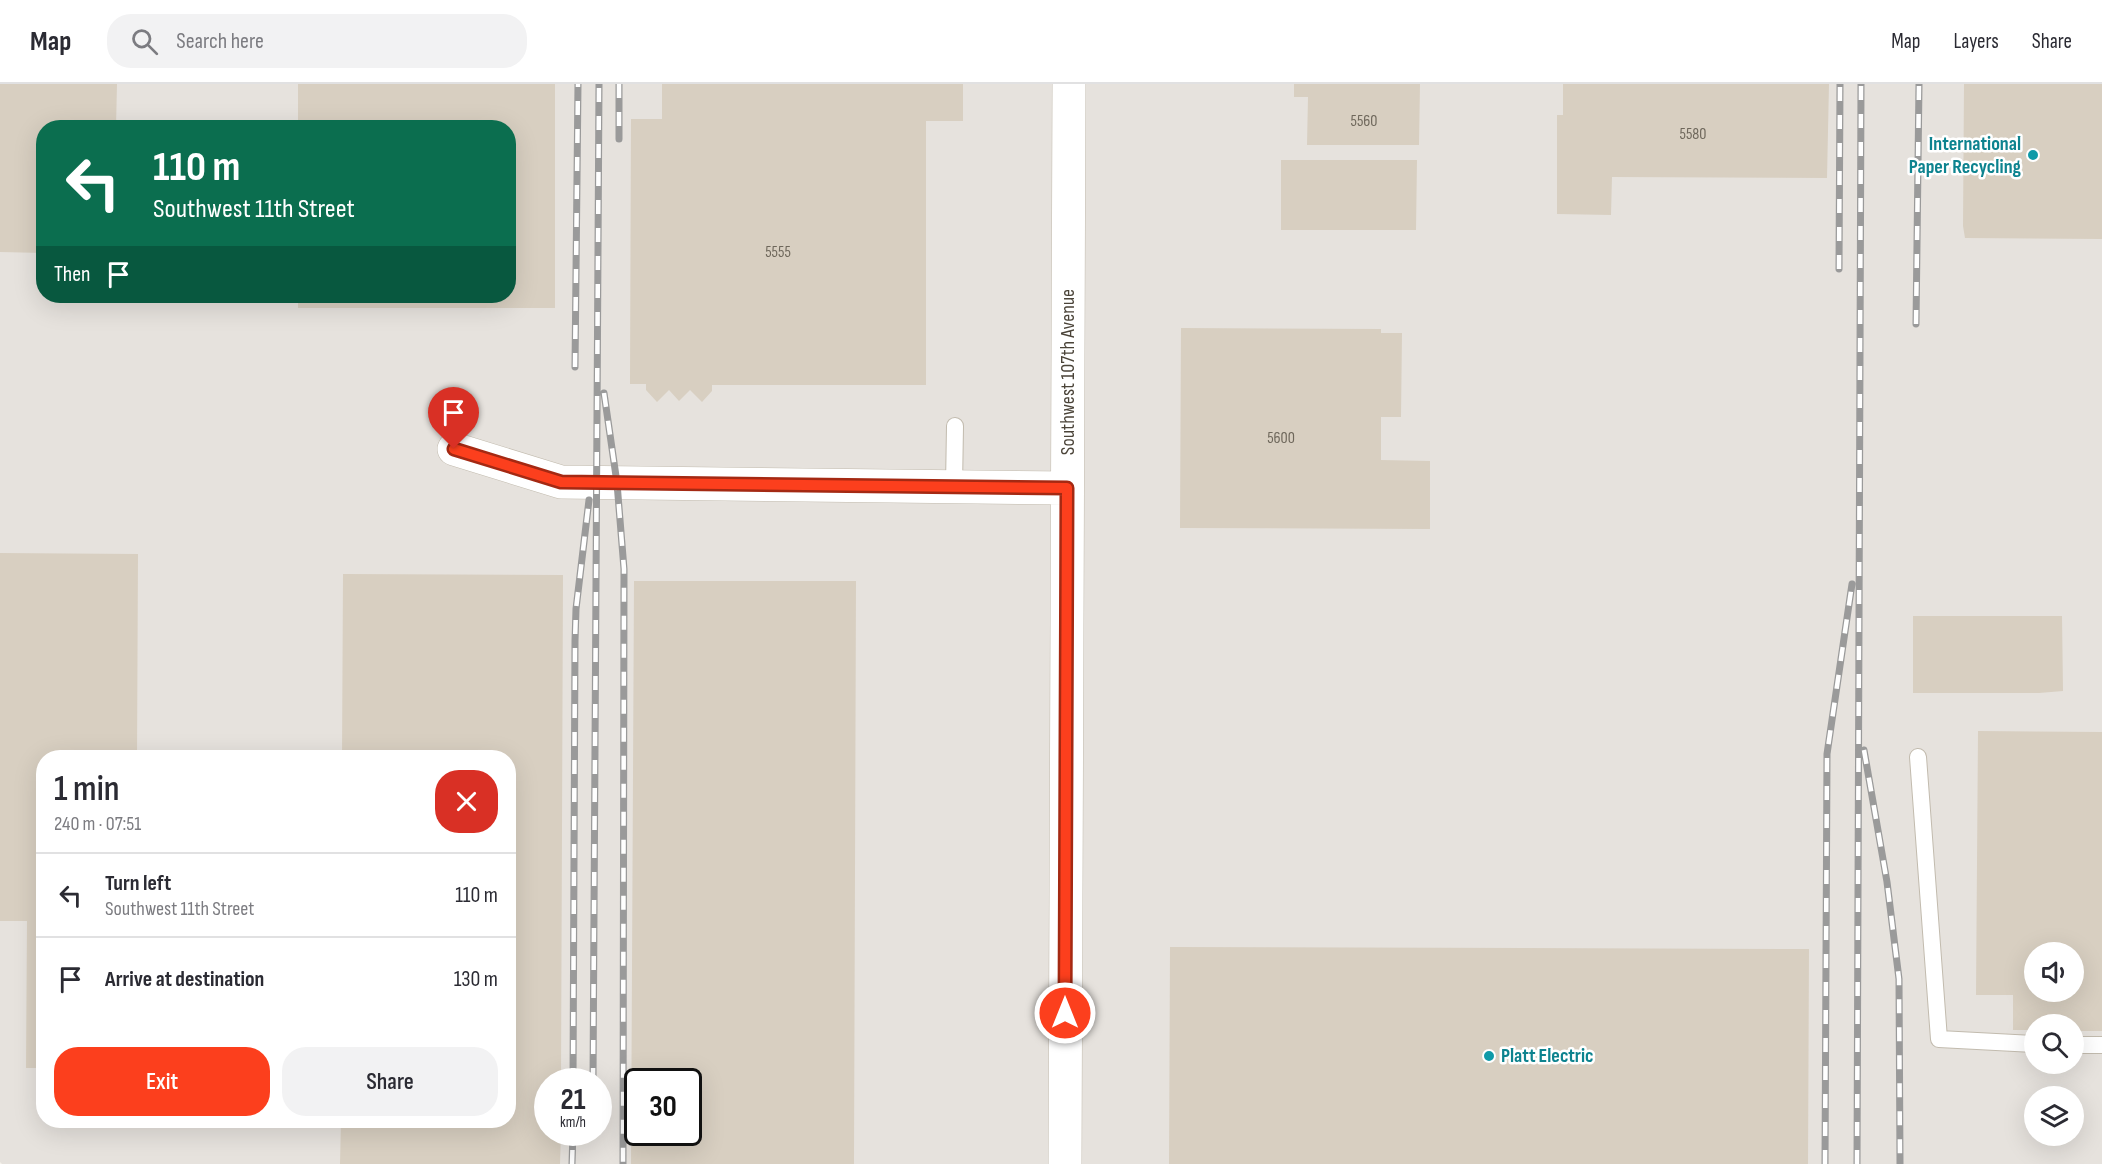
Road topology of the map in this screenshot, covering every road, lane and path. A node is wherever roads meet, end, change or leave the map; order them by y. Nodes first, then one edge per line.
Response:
1 (1069, 84) edge
2 (955, 426) dead end
3 (454, 449) dead end
4 (954, 486) junction
5 (1067, 488) junction
6 (1918, 758) dead end
7 (2024, 1043) edge
8 (2084, 1045) edge
9 (2102, 1046) edge
10 (1065, 1164) edge

1 - 5 street, Southwest 107th Avenue
2 - 4 lane
3 - 4 street
4 - 5 street
5 - 10 street, Southwest 107th Avenue
6 - 7 lane
8 - 9 lane

